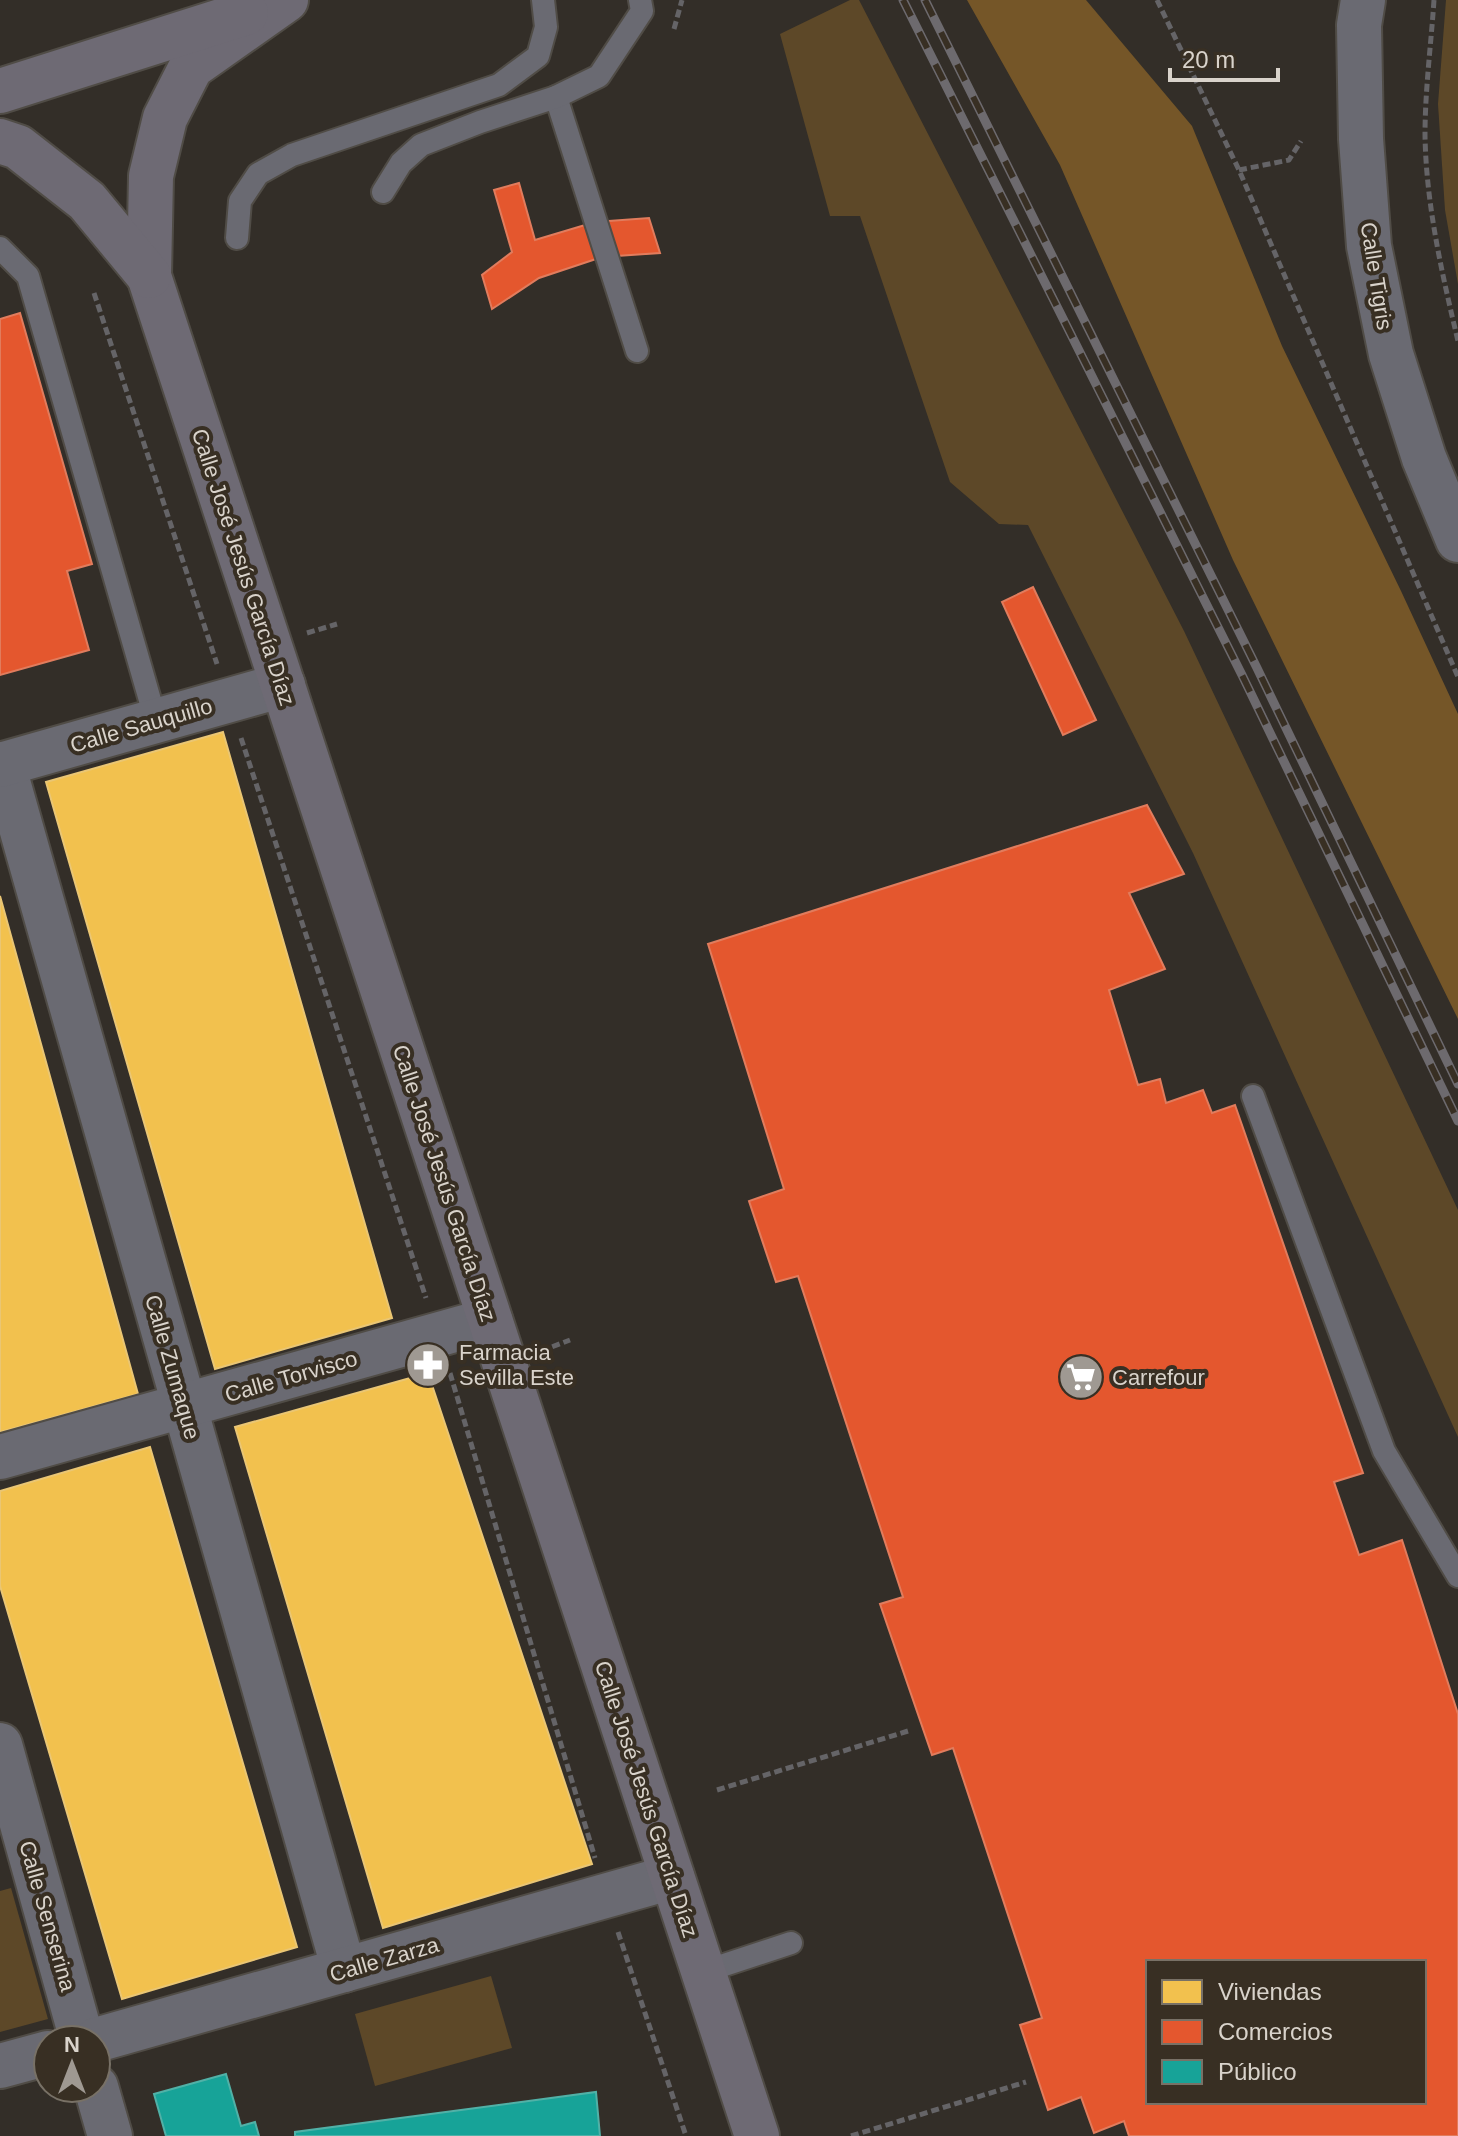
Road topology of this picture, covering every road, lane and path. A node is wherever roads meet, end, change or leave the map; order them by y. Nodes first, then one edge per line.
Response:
1 (286, 0) edge
2 (543, 0) edge
3 (640, 0) edge
4 (682, 0) edge
5 (1157, 0) edge
6 (1363, 0) edge
7 (1434, 0) edge
8 (674, 29) dead end
9 (0, 91) edge
10 (556, 97) junction
11 (0, 141) edge
12 (1301, 141) dead end
13 (1239, 170) junction
14 (383, 192) dead end
15 (237, 238) dead end
16 (0, 248) edge
17 (149, 276) junction
18 (94, 293) dead end
19 (1458, 341) edge
20 (637, 351) dead end
21 (1458, 540) edge
22 (1458, 677) edge
23 (283, 685) junction
24 (229, 700) junction
25 (156, 721) junction
26 (1, 764) edge
27 (1253, 1096) dead end
28 (490, 1320) junction
29 (437, 1335) junction
30 (184, 1406) junction
31 (0, 1457) edge
32 (1458, 1576) edge
33 (908, 1731) dead end
34 (0, 1745) edge
35 (717, 1790) dead end
36 (16, 1866) edge
37 (672, 1877) junction
38 (606, 1896) junction
39 (791, 1943) dead end
40 (344, 1970) junction
41 (703, 1972) junction
42 (76, 2024) edge
43 (112, 2035) edge
44 (32, 2057) edge
45 (0, 2066) edge
46 (1026, 2082) dead end
47 (101, 2104) edge
48 (110, 2136) edge
49 (686, 2136) edge
50 (757, 2136) edge
51 (851, 2136) edge

1 - 9 street
1 - 17 street
2 - 15 lane
3 - 10 lane
4 - 8 path
5 - 13 path
6 - 21 street, Calle Tigris
7 - 19 path
10 - 14 lane
10 - 20 lane
11 - 17 street
12 - 13 path
13 - 22 path
16 - 25 lane
17 - 23 street, Calle José Jesús García Díaz
18 - 24 path
23 - 24 street, Calle Sauquillo
23 - 28 street, Calle José Jesús García Díaz
24 - 25 street, Calle Sauquillo
24 - 29 path
25 - 26 street, Calle Sauquillo
26 - 30 street, Calle Zumaque
27 - 32 lane
28 - 29 street, Calle Torvisco
28 - 37 street, Calle José Jesús García Díaz
29 - 30 street, Calle Torvisco
29 - 38 path
30 - 31 street, Calle Torvisco
30 - 40 street, Calle Zumaque
33 - 35 path
34 - 36 street, Calle Senserina
36 - 42 street, Calle Senserina
37 - 38 street, Calle Zarza
37 - 41 street, Calle José Jesús García Díaz
38 - 40 street, Calle Zarza
38 - 49 path
39 - 41 lane
40 - 43 street, Calle Zarza
41 - 50 street, Calle José Jesús García Díaz
44 - 45 street
46 - 51 path
47 - 48 street

